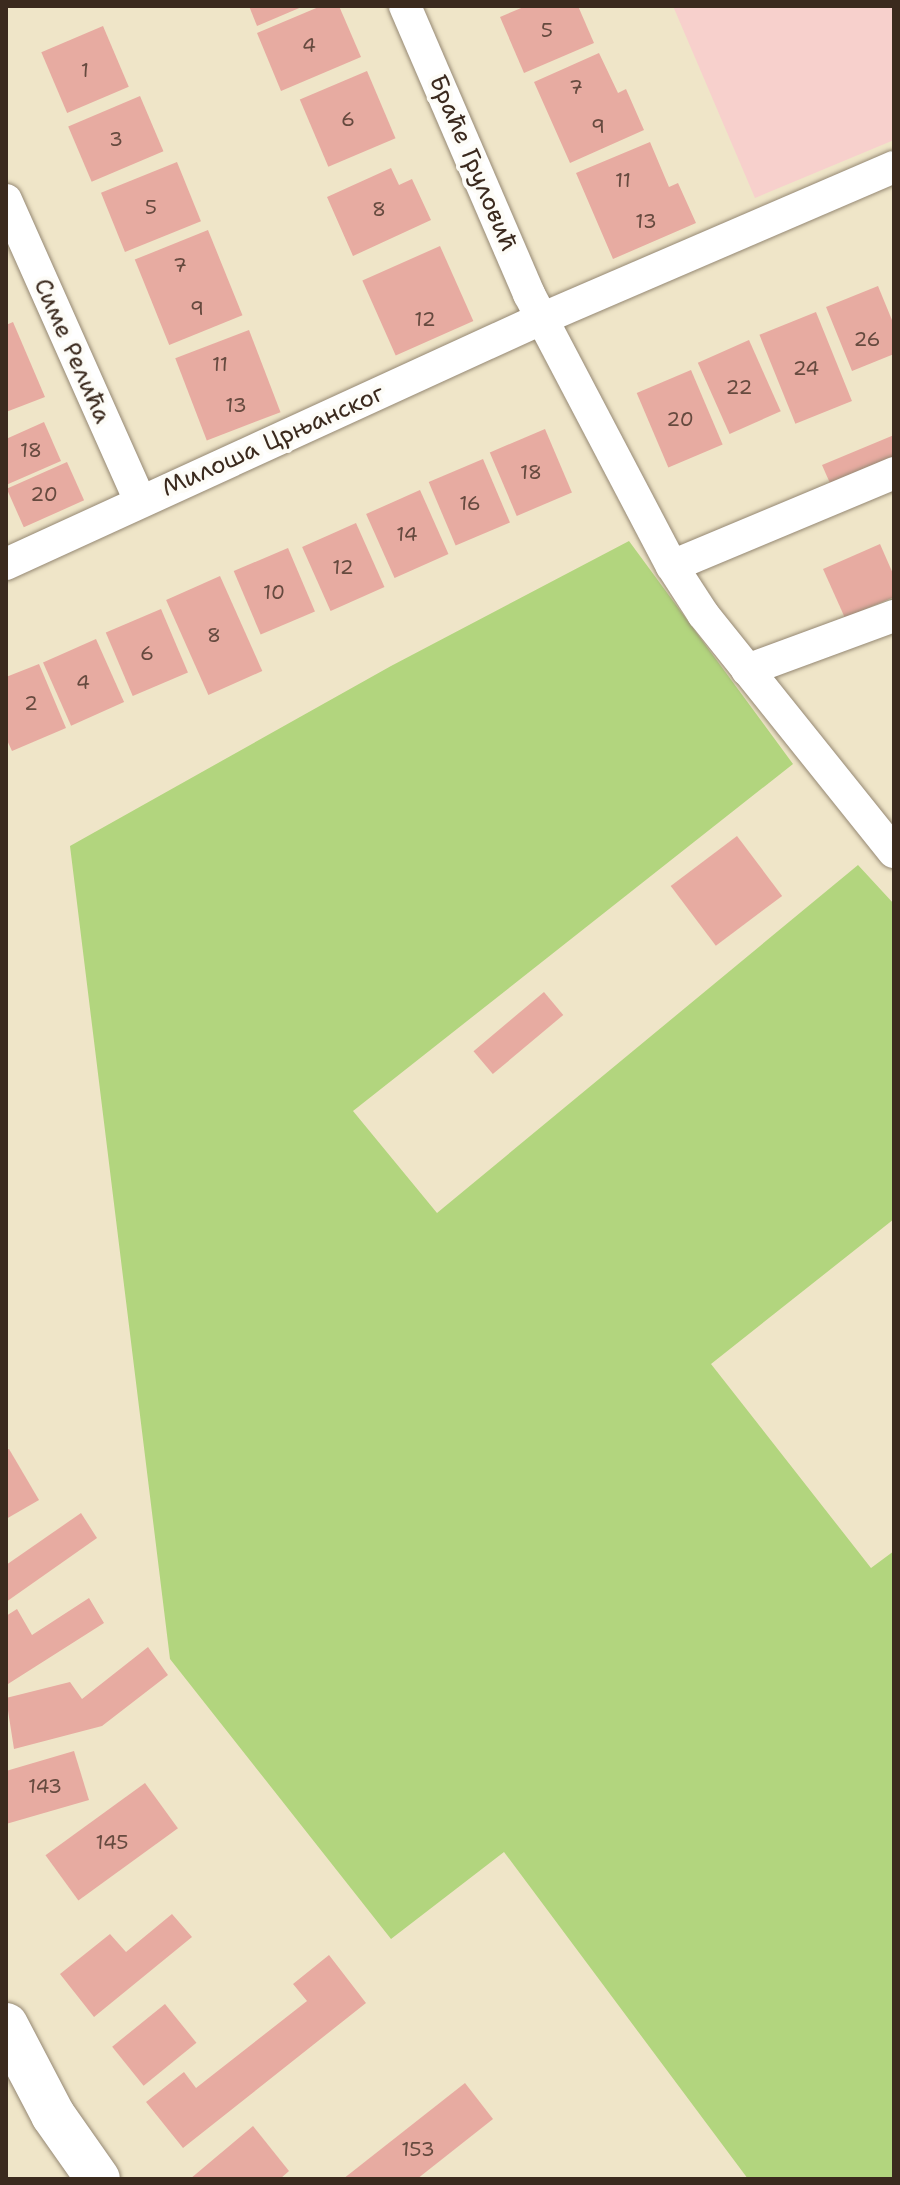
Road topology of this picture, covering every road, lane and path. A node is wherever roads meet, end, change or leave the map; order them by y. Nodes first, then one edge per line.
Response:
1 (405, 6) edge
2 (894, 167) edge
3 (6, 200) edge
4 (541, 319) junction
5 (894, 473) edge
6 (140, 501) junction
7 (6, 564) edge
8 (672, 566) junction
9 (894, 616) edge
10 (747, 670) junction
11 (894, 852) edge
12 (6, 2025) edge
13 (98, 2179) edge

1 - 4 street, Браће Груловић
2 - 4 street, Милоша Црњанског
3 - 6 street, Симе Релића
4 - 6 street, Милоша Црњанског
4 - 8 street
5 - 8 street
6 - 7 street, Милоша Црњанског
8 - 10 street
9 - 10 street
10 - 11 street
12 - 13 street

